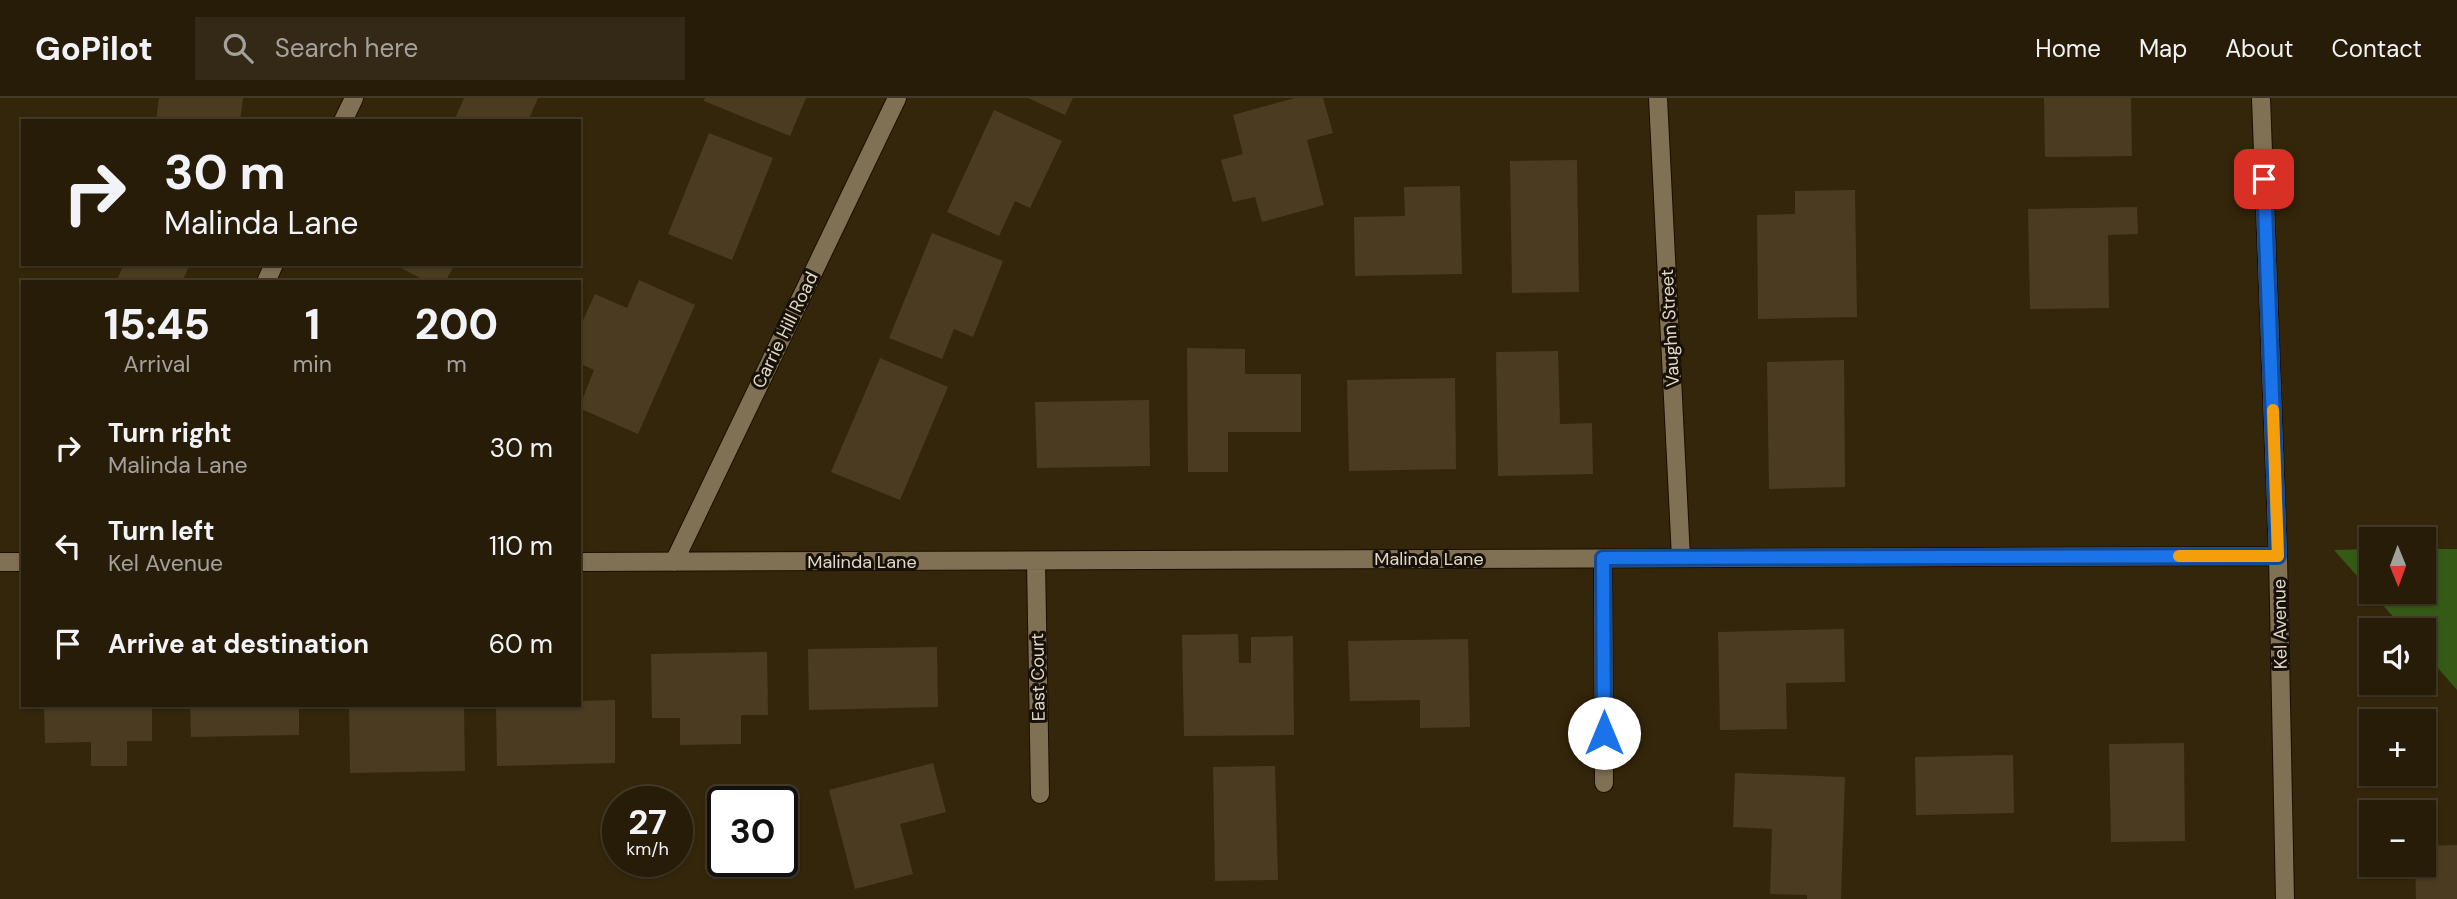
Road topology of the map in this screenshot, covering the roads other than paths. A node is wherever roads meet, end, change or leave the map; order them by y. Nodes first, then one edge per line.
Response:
1 (354, 98) edge
2 (897, 98) edge
3 (1658, 98) edge
4 (2261, 98) edge
5 (344, 119) edge
6 (2278, 556) junction
7 (1603, 558) junction
8 (1681, 558) junction
9 (1036, 561) junction
10 (0, 562) edge
11 (21, 562) edge
12 (581, 562) edge
13 (674, 562) junction
14 (1604, 783) dead end
15 (1041, 793) dead end
16 (2285, 899) edge

1 - 5 street
2 - 13 street, Carrie Hill Road
3 - 8 street, Vaughn Street
4 - 6 street, Kel Avenue
6 - 8 street, Malinda Lane
6 - 16 street, Kel Avenue
7 - 8 street, Malinda Lane
7 - 9 street, Malinda Lane
7 - 14 street
9 - 13 street, Malinda Lane
9 - 15 street, East Court
10 - 11 street
12 - 13 street, Malinda Lane

